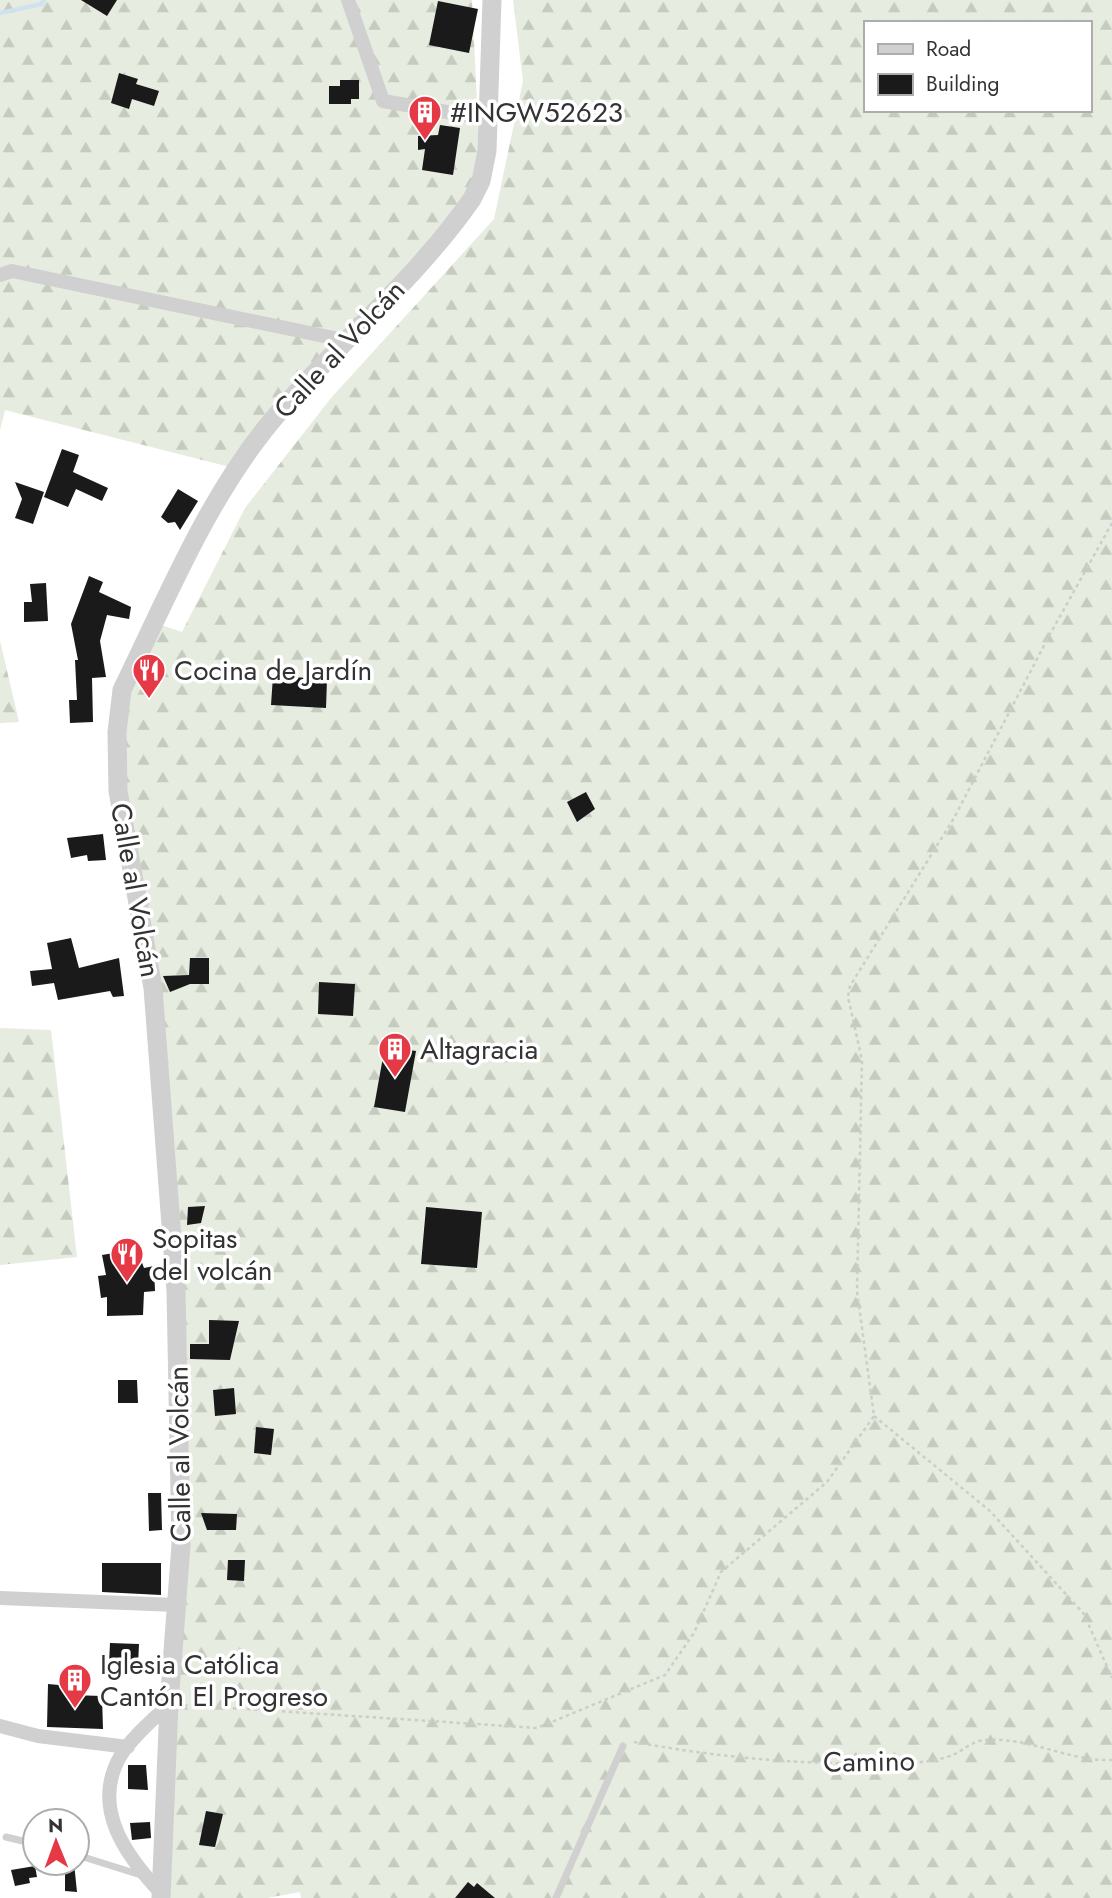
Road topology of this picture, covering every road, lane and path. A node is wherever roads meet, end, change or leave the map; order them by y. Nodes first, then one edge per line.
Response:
1 (348, 0) edge
2 (492, 0) edge
3 (487, 120) junction
4 (0, 275) edge
5 (348, 341) junction
6 (1112, 523) edge
7 (873, 1416) junction
8 (0, 1598) edge
9 (176, 1605) junction
10 (1112, 1678) edge
11 (169, 1704) junction
12 (0, 1726) edge
13 (623, 1746) joint
14 (128, 1747) junction
15 (1112, 1760) edge
16 (6, 1838) dead end
17 (21, 1841) edge
18 (91, 1859) edge
19 (145, 1876) junction
20 (161, 1895) edge
21 (556, 1898) edge

1 - 3 street
2 - 3 street, Calle al Volcán
3 - 5 street, Calle al Volcán
4 - 5 street
5 - 9 street, Calle al Volcán
6 - 7 path
7 - 10 path
7 - 11 path
8 - 9 street
9 - 11 street, Calle al Volcán
11 - 14 street
11 - 20 street, Calle al Volcán
12 - 14 street
13 - 15 path, Camino
13 - 21 lane
14 - 19 street
16 - 17 lane
18 - 19 lane
19 - 20 street

